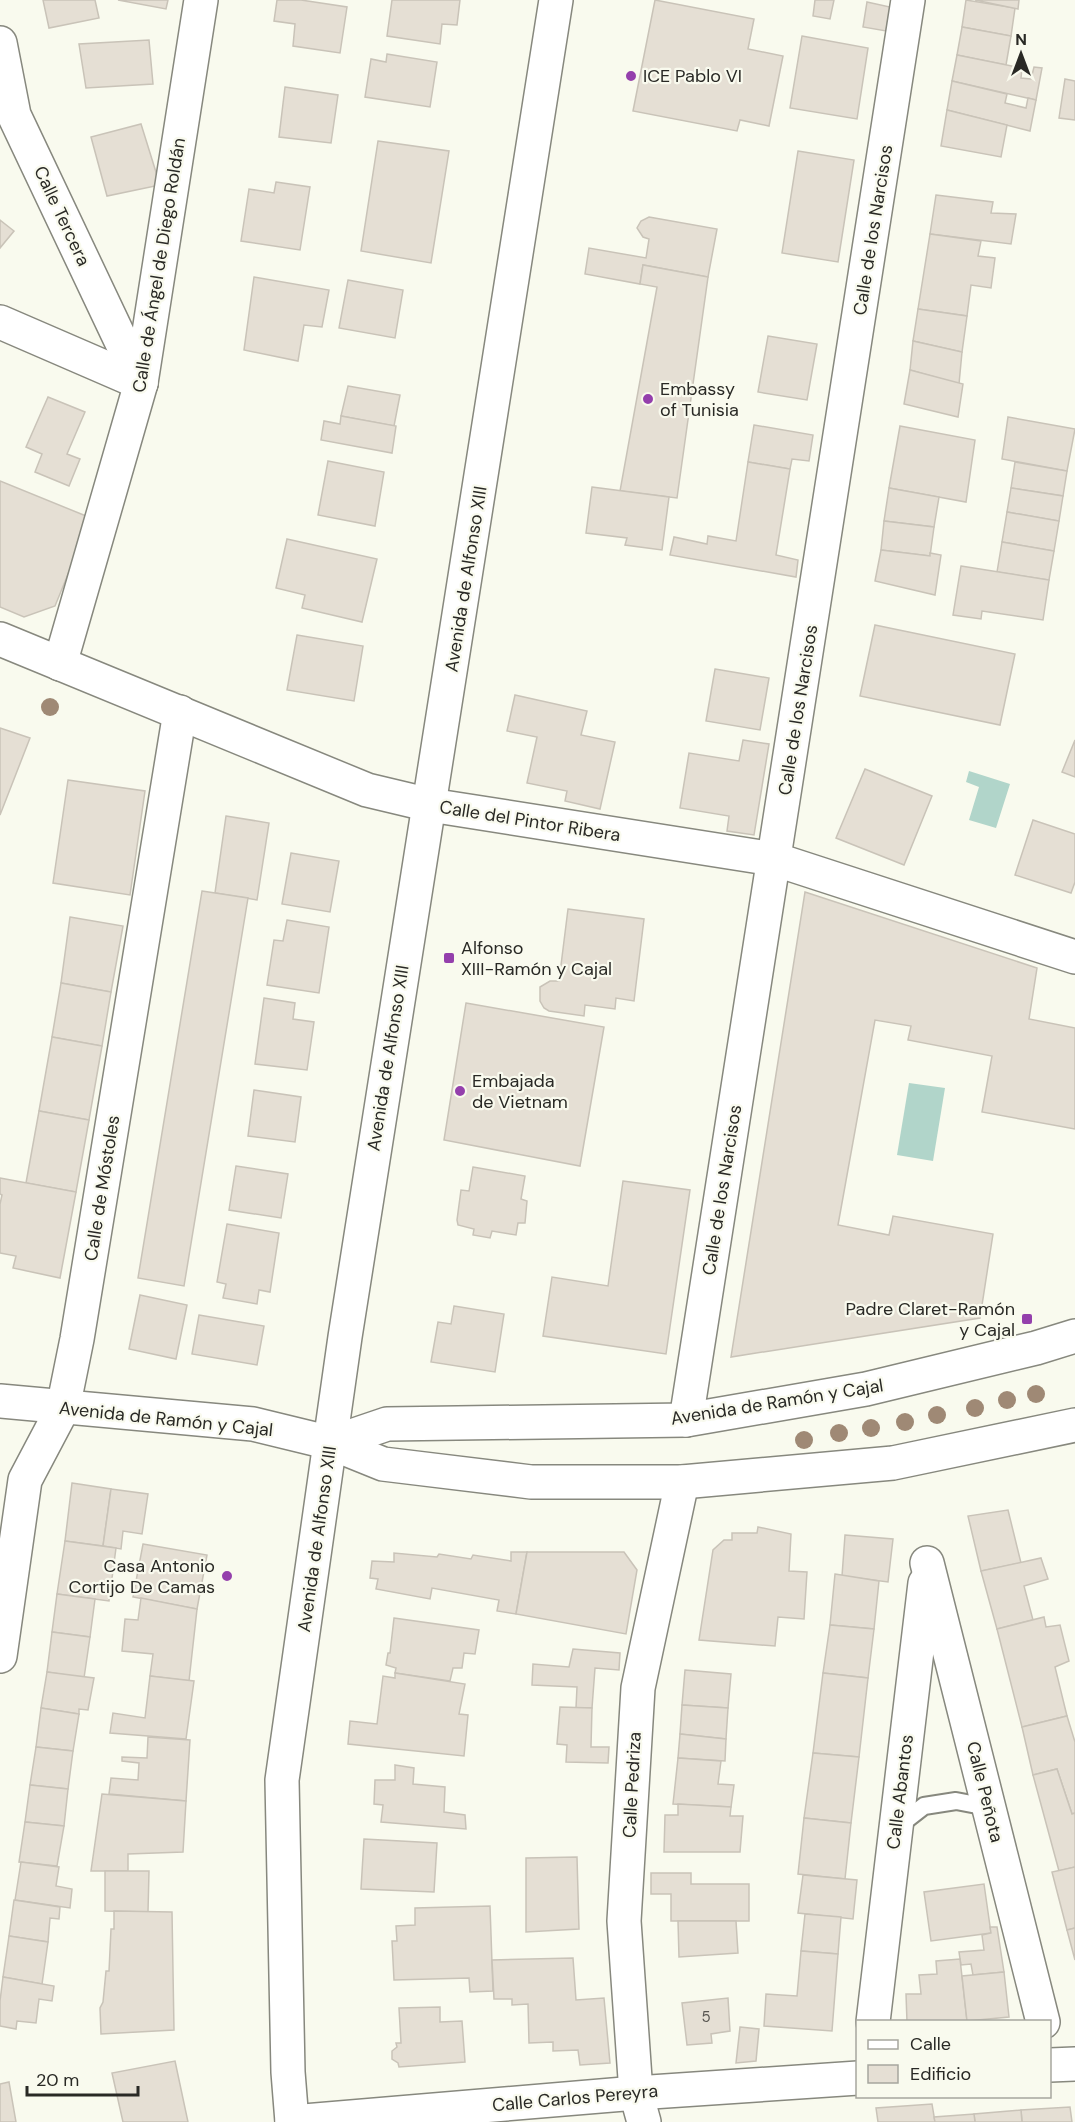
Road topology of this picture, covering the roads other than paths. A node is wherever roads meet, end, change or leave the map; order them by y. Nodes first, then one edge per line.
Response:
1 (201, 0) edge
2 (556, 0) edge
3 (908, 0) edge
4 (0, 43) edge
5 (0, 322) edge
6 (141, 382) junction
7 (0, 639) edge
8 (60, 664) junction
9 (180, 712) junction
10 (430, 806) junction
11 (774, 859) junction
12 (1075, 957) edge
13 (1075, 1336) edge
14 (0, 1401) edge
15 (63, 1408) junction
16 (686, 1420) junction
17 (1075, 1425) edge
18 (331, 1443) junction
19 (682, 1482) junction
20 (927, 1563) joint
21 (0, 1656) edge
22 (991, 1815) junction
23 (895, 1838) junction
24 (873, 2020) edge
25 (1042, 2020) edge
26 (856, 2078) edge
27 (640, 2107) edge
28 (292, 2122) edge

1 - 6 street, Calle de Ángel de Diego Roldán
2 - 10 street, Avenida de Alfonso XIII
3 - 11 street, Calle de los Narcisos
4 - 6 street, Calle Tercera
5 - 6 street
6 - 8 street, Calle de Ángel de Diego Roldán
7 - 8 street, Calle del Pintor Ribera
8 - 9 street, Calle del Pintor Ribera
9 - 10 street, Calle del Pintor Ribera
9 - 15 street, Calle de Móstoles
10 - 11 street, Calle del Pintor Ribera
10 - 18 street, Avenida de Alfonso XIII
11 - 12 street, Calle del Pintor Ribera
11 - 16 street, Calle de los Narcisos
13 - 16 street, Avenida de Ramón y Cajal
14 - 15 street, Avenida de Ramón y Cajal
15 - 18 street, Avenida de Ramón y Cajal
15 - 21 street, Calle de Móstoles
16 - 18 street, Avenida de Ramón y Cajal
17 - 19 street, Avenida de Ramón y Cajal
18 - 19 street, Avenida de Ramón y Cajal
18 - 28 street, Avenida de Alfonso XIII
19 - 27 street, Calle Pedriza
20 - 22 street, Calle Peñota
20 - 23 street, Calle Abantos
22 - 23 lane
22 - 25 street, Calle Peñota
23 - 24 street, Calle Abantos
26 - 27 street, Calle Carlos Pereyra
27 - 28 street, Calle Carlos Pereyra

